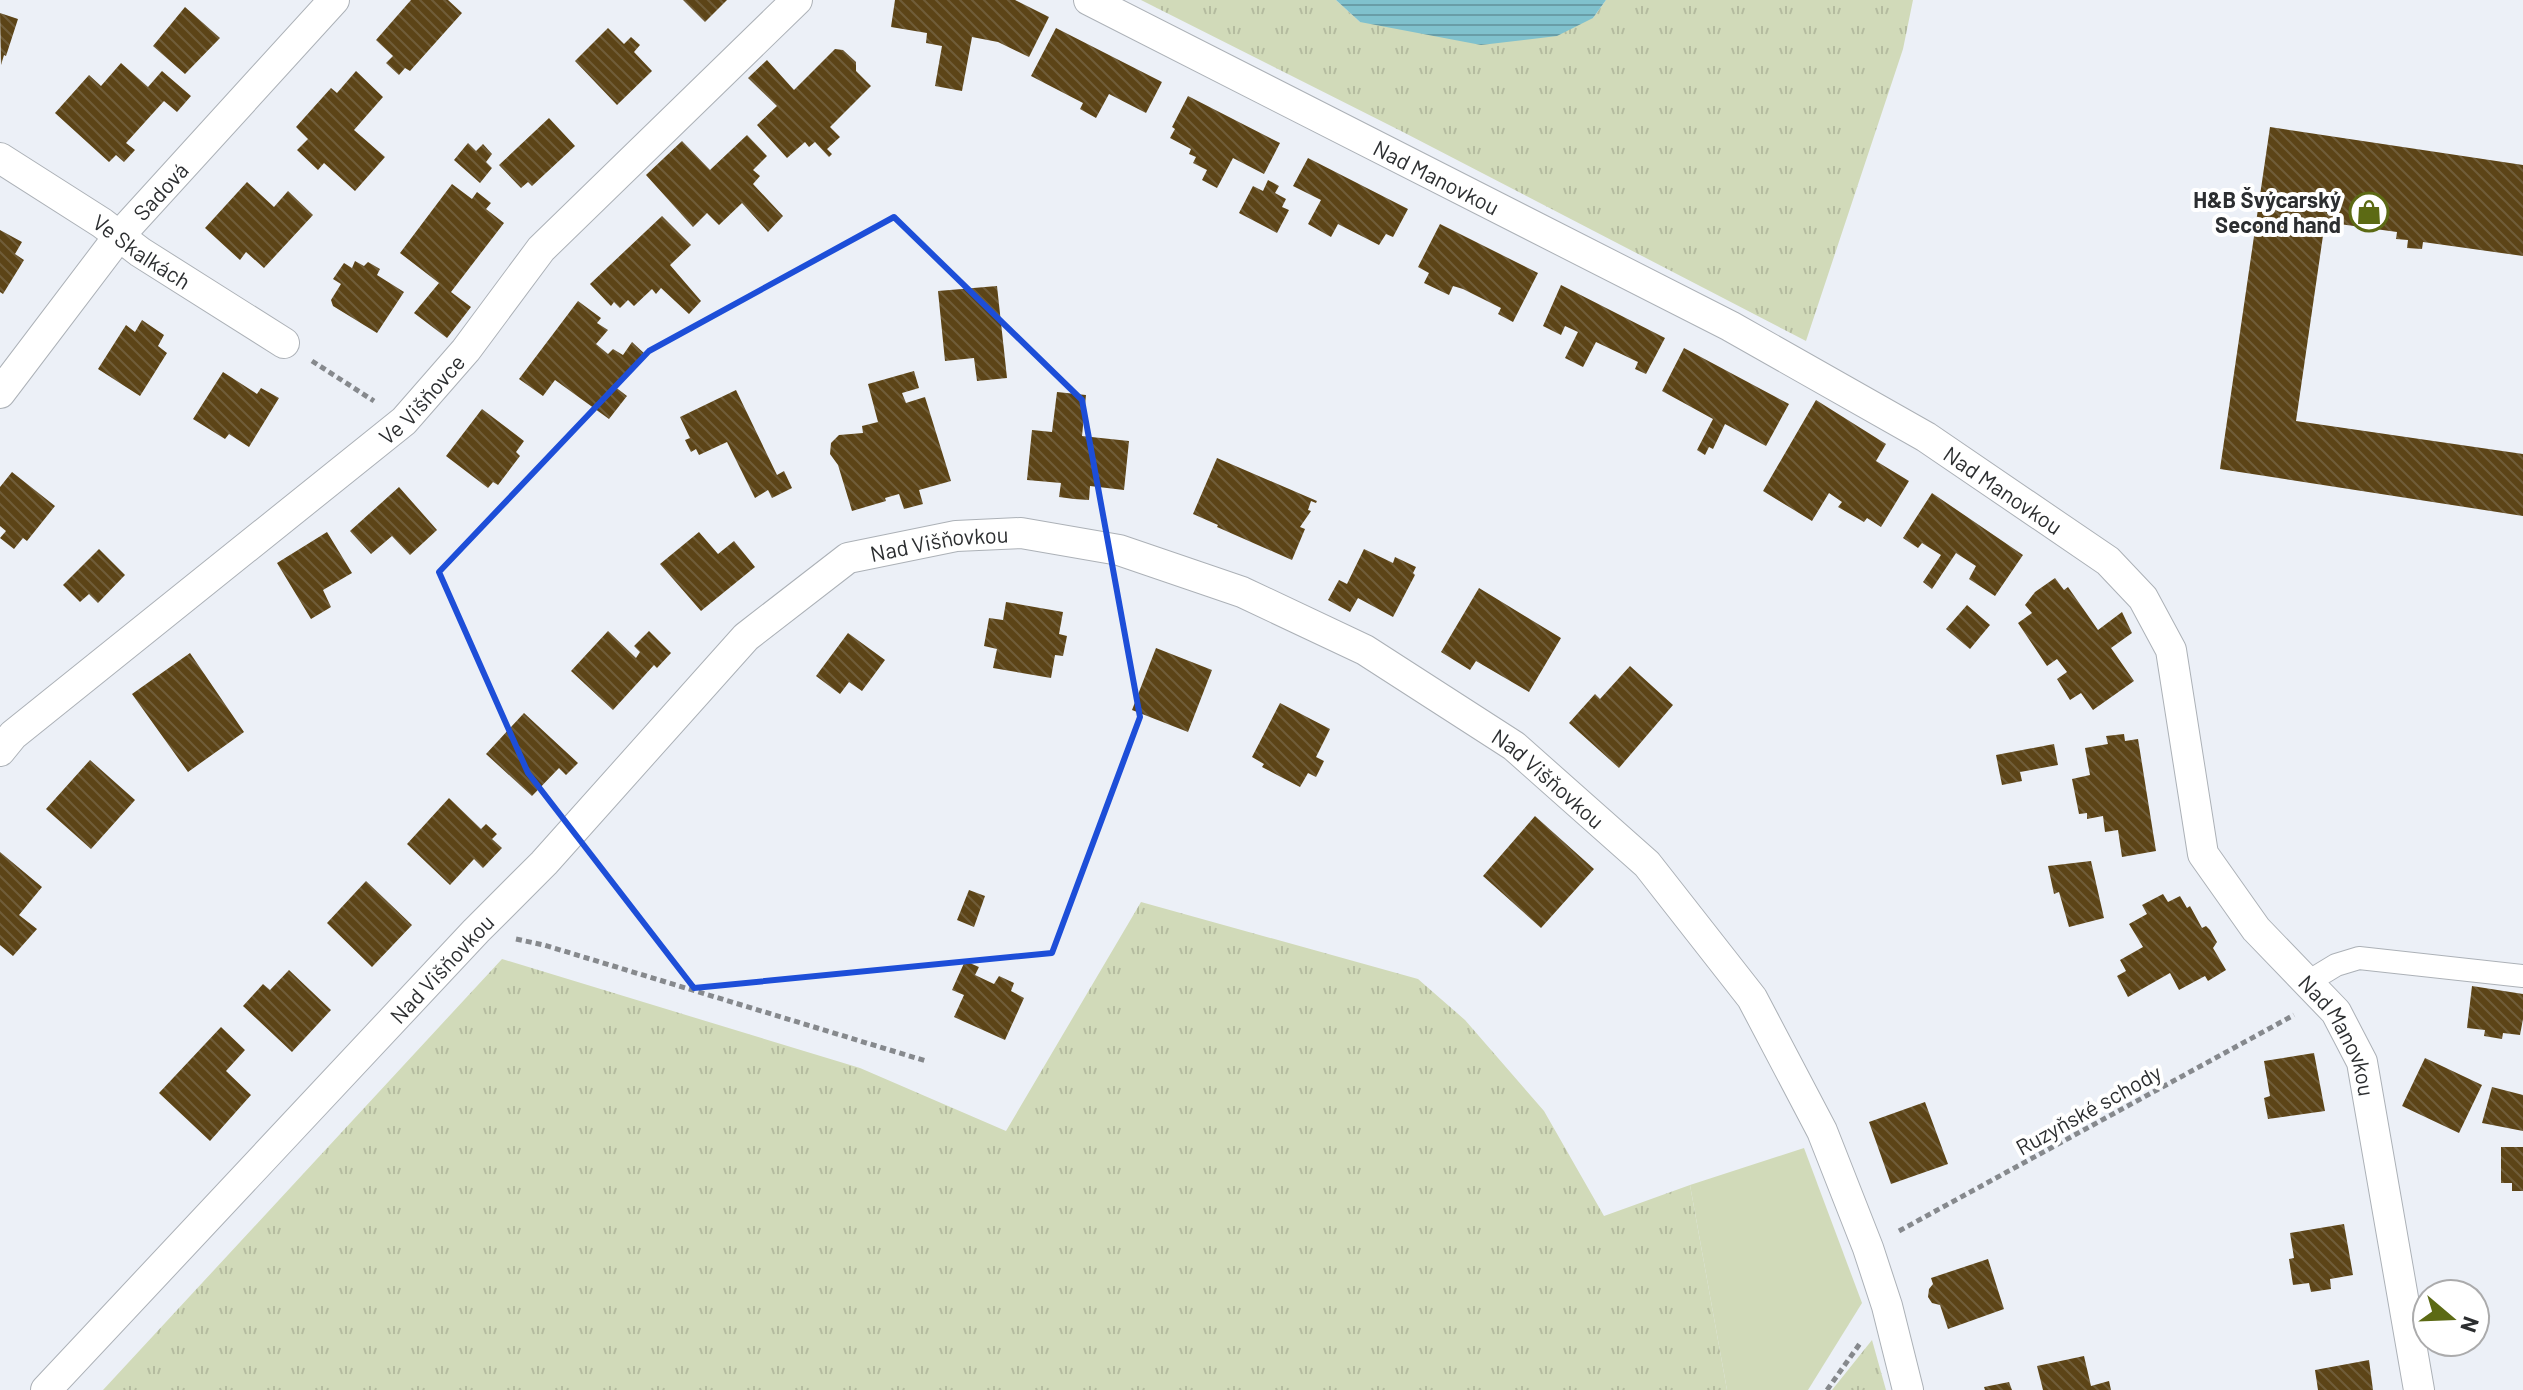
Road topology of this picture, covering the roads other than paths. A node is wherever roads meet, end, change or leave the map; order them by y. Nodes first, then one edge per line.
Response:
1 (334, 0) edge
2 (797, 0) edge
3 (1089, 0) edge
4 (0, 158) edge
5 (119, 236) junction
6 (284, 343) road end
7 (0, 393) edge
8 (0, 751) edge
9 (2523, 976) edge
10 (2316, 991) junction
11 (46, 1390) edge
12 (1908, 1390) edge
13 (2419, 1390) edge

1 - 5 street, Sadová
2 - 8 street, Ve Višňovce
3 - 10 street, Nad Manovkou
4 - 5 street, Ve Skalkách
5 - 6 street, Ve Skalkách
5 - 7 street, Sadová
9 - 10 street
10 - 13 street, Nad Manovkou
11 - 12 street, Nad Višňovkou

